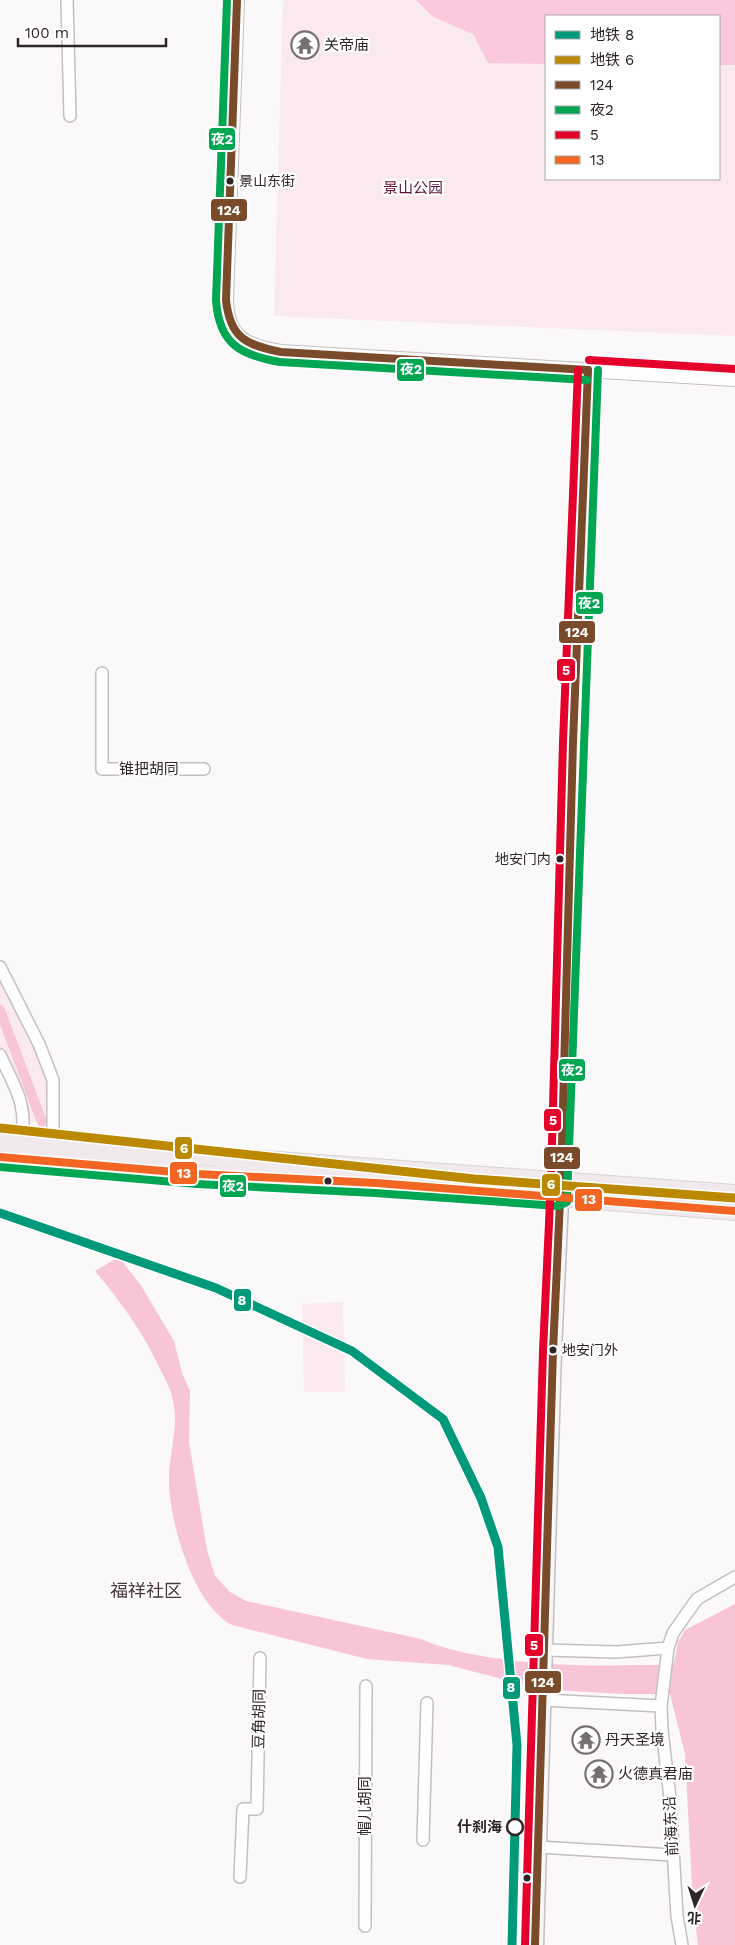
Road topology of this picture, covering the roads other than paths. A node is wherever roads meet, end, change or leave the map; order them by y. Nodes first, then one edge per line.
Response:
1 (67, 0) edge
2 (237, 0) edge
3 (70, 116) dead end
4 (588, 370) junction
5 (735, 379) edge
6 (102, 673) dead end
7 (204, 769) dead end
8 (0, 967) edge
9 (0, 1055) edge
10 (0, 1141) edge
11 (22, 1143) junction
12 (54, 1146) junction
13 (0, 1158) edge
14 (560, 1188) junction
15 (735, 1194) edge
16 (735, 1211) edge
17 (735, 1577) edge
18 (668, 1648) junction
19 (544, 1650) junction
20 (260, 1658) dead end
21 (366, 1686) dead end
22 (543, 1700) junction
23 (427, 1703) dead end
24 (661, 1706) junction
25 (423, 1840) dead end
26 (538, 1847) junction
27 (672, 1855) junction
28 (240, 1878) dead end
29 (365, 1926) dead end
30 (535, 1945) edge
31 (682, 1945) edge

1 - 3 street
2 - 4 street
4 - 5 street
4 - 14 main road
6 - 7 street, 锥把胡同
8 - 12 street
9 - 11 street
10 - 11 main road
11 - 12 main road
12 - 14 main road
13 - 14 main road
14 - 15 main road
14 - 16 main road
14 - 19 main road
17 - 18 street, 前海东沿
18 - 19 street
18 - 24 street, 前海东沿
19 - 22 main road
20 - 28 street, 豆角胡同
21 - 29 street, 帽儿胡同
22 - 24 street
22 - 26 main road
23 - 25 street
24 - 27 street, 前海东沿
26 - 27 street
26 - 30 main road
27 - 31 street, 前海东沿

